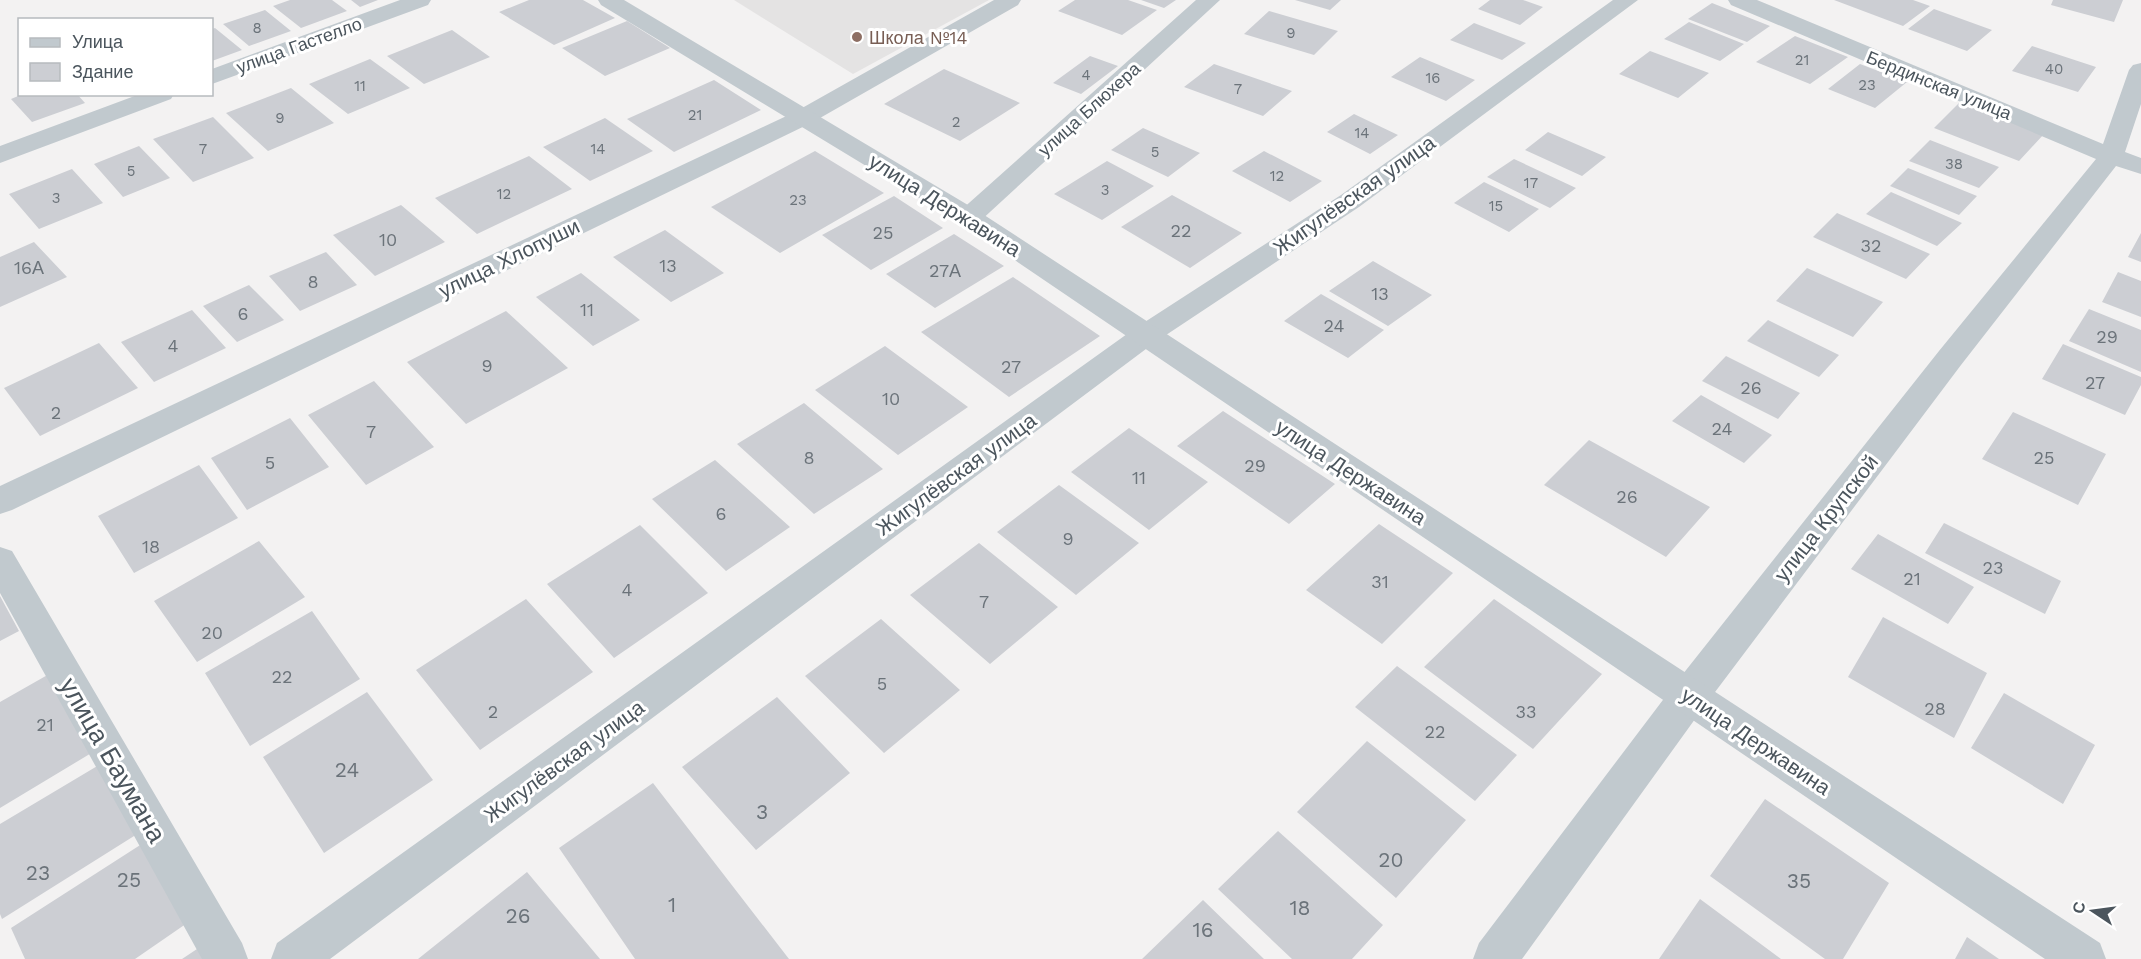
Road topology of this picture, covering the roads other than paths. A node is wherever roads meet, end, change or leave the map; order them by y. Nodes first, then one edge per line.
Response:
1 (420, 0) edge
2 (609, 0) edge
3 (1010, 0) edge
4 (1209, 0) edge
5 (1627, 0) edge
6 (1739, 0) edge
7 (2141, 70) edge
8 (213, 77) edge
9 (158, 96) edge
10 (804, 117) junction
11 (0, 154) edge
12 (2126, 161) edge
13 (969, 217) junction
14 (1144, 336) junction
15 (0, 501) edge
16 (0, 561) edge
17 (1689, 696) junction
18 (226, 959) edge
19 (293, 959) edge
20 (1495, 959) edge
21 (2084, 959) edge

1 - 8 street, улица Гастелло
2 - 10 street, улица Державина
3 - 10 street, улица Хлопуши
4 - 13 street, улица Блюхера
5 - 14 street, Жигулёвская улица
6 - 12 street, Бердинская улица
7 - 12 street, улица Крупской
9 - 11 street
10 - 13 street, улица Державина
10 - 15 street, улица Хлопуши
12 - 17 street, улица Крупской
13 - 14 street, улица Державина
14 - 17 street, улица Державина
14 - 19 street, Жигулёвская улица
16 - 18 street, улица Баумана
17 - 20 street, улица Крупской
17 - 21 street, улица Державина

